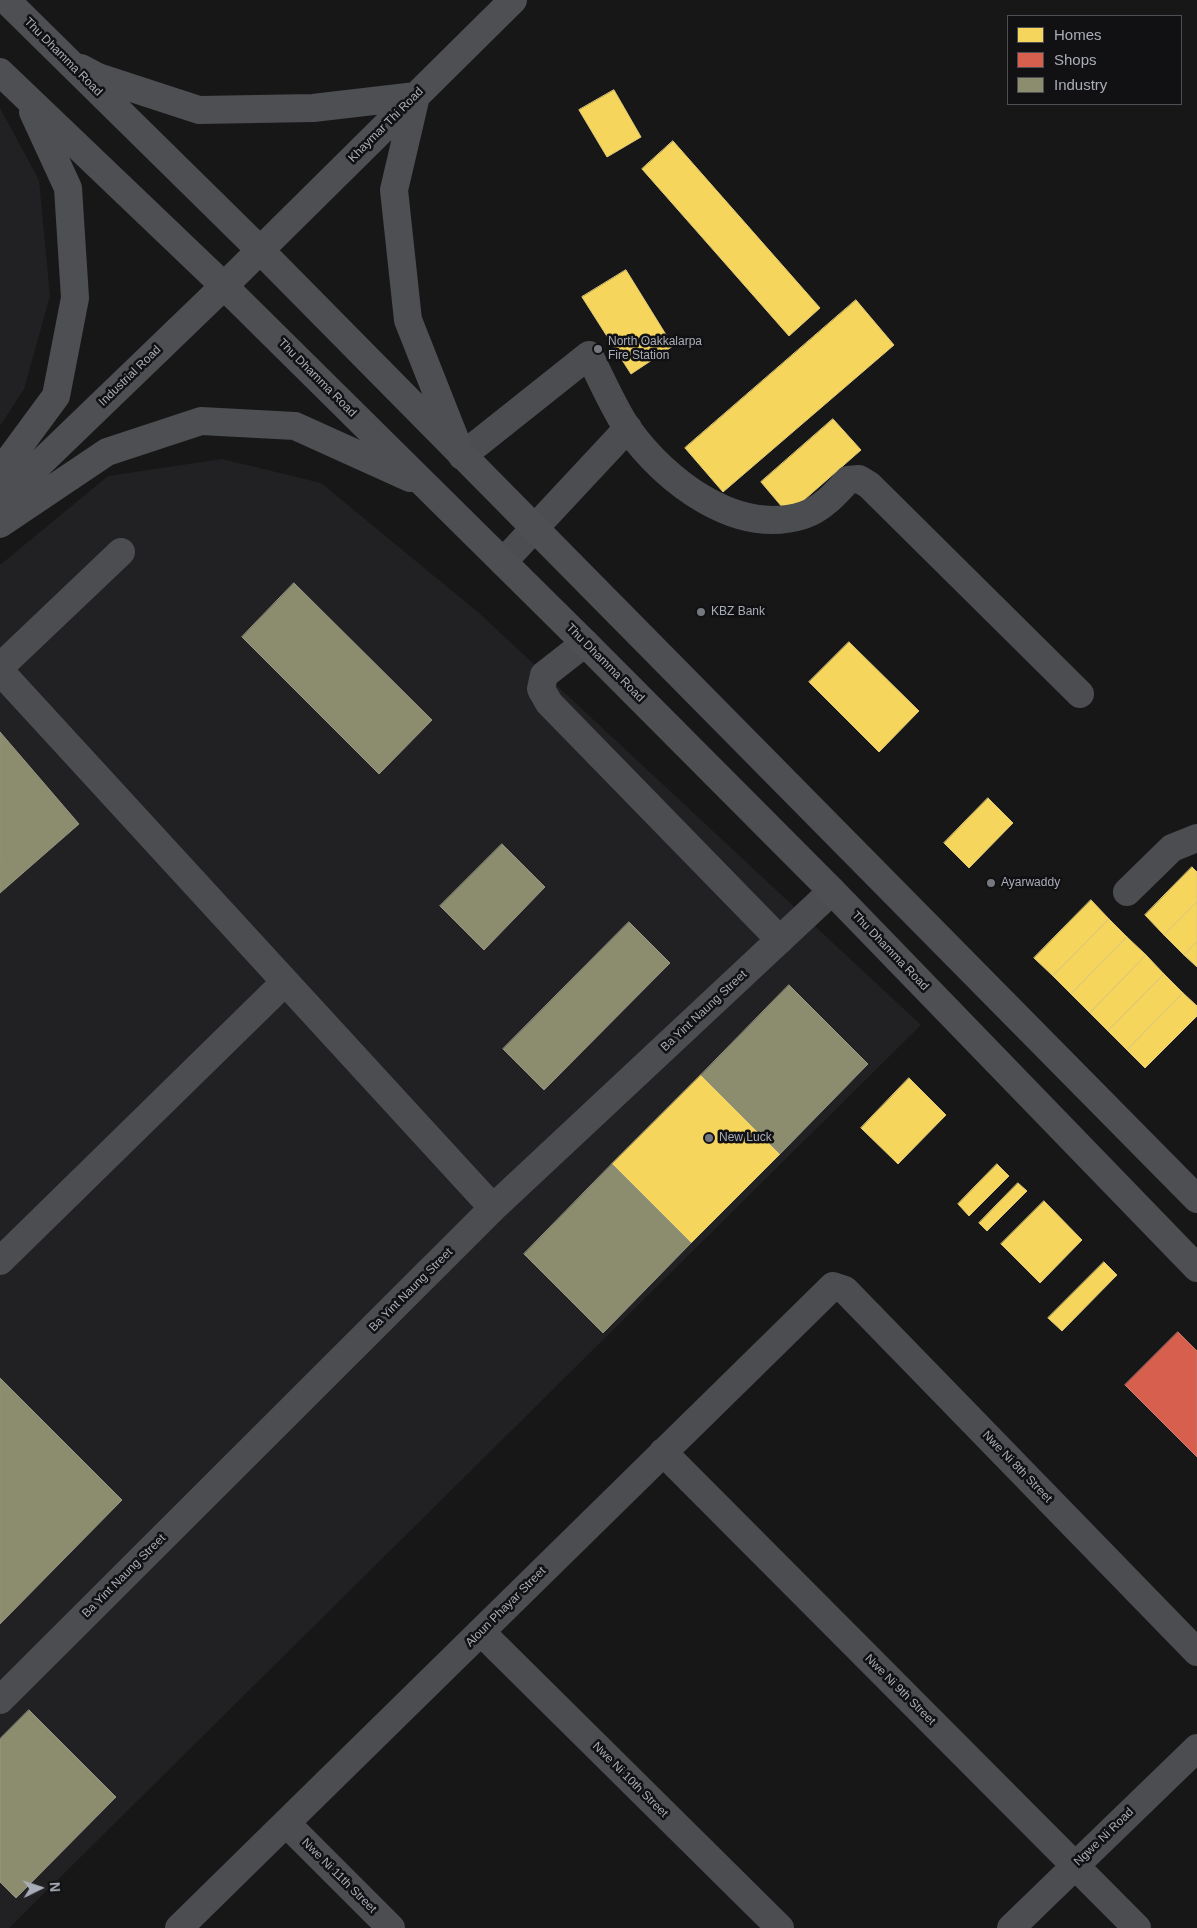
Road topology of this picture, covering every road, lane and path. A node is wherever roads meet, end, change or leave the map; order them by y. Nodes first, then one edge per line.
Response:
1 (6, 0) edge
2 (513, 0) edge
3 (66, 61) junction
4 (0, 72) edge
5 (416, 96) junction
6 (27, 99) junction
7 (260, 250) junction
8 (224, 286) junction
9 (628, 428) junction
10 (462, 456) junction
11 (0, 472) edge
12 (426, 486) junction
13 (0, 502) edge
14 (0, 524) edge
15 (534, 530) junction
16 (121, 552) dead end
17 (503, 562) junction
18 (585, 643) junction
19 (0, 669) edge
20 (1080, 694) dead end
21 (1197, 838) edge
22 (832, 891) junction
23 (1127, 892) dead end
24 (780, 940) junction
25 (286, 982) junction
26 (1197, 1199) edge
27 (493, 1208) junction
28 (0, 1261) edge
29 (1197, 1268) edge
30 (833, 1286) joint
31 (663, 1452) junction
32 (481, 1632) junction
33 (1197, 1652) edge
34 (0, 1700) edge
35 (1197, 1748) edge
36 (286, 1823) junction
37 (1074, 1866) junction
38 (178, 1928) edge
39 (391, 1928) edge
40 (780, 1928) edge
41 (1011, 1928) edge
42 (1137, 1928) edge

1 - 3 main road, Thu Dhamma Road
2 - 5 main road, Khaymar Thi Road
3 - 5 main road
3 - 7 main road, Thu Dhamma Road
4 - 6 main road, Thu Dhamma Road
5 - 7 main road, Khaymar Thi Road
5 - 10 main road
6 - 8 main road, Thu Dhamma Road
6 - 11 main road
7 - 8 main road, Industrial Road
7 - 10 main road, Thu Dhamma Road
8 - 12 main road, Thu Dhamma Road
8 - 13 main road, Industrial Road
9 - 10 street
9 - 15 street
9 - 20 street
10 - 15 main road, Thu Dhamma Road
12 - 14 main road
12 - 17 main road, Thu Dhamma Road
15 - 17 street
15 - 26 main road, Thu Dhamma Road
16 - 19 street
17 - 18 main road, Thu Dhamma Road
18 - 22 main road, Thu Dhamma Road
18 - 24 street
19 - 25 street
21 - 23 street
22 - 24 street, Ba Yint Naung Street
22 - 29 main road, Thu Dhamma Road
24 - 27 street, Ba Yint Naung Street
25 - 27 street
25 - 28 street
27 - 34 street, Ba Yint Naung Street
30 - 31 street, Aloun Phayar Street
30 - 33 street, Nwe Ni 8th Street
31 - 32 street, Aloun Phayar Street
31 - 37 street, Nwe Ni 9th Street
32 - 36 street, Aloun Phayar Street
32 - 40 street, Nwe Ni 10th Street
35 - 37 street, Ngwe Ni Road
36 - 38 street, Aloun Phayar Street
36 - 39 street, Nwe Ni 11th Street
37 - 41 street, Ngwe Ni Road
37 - 42 street, Nwe Ni 9th Street

